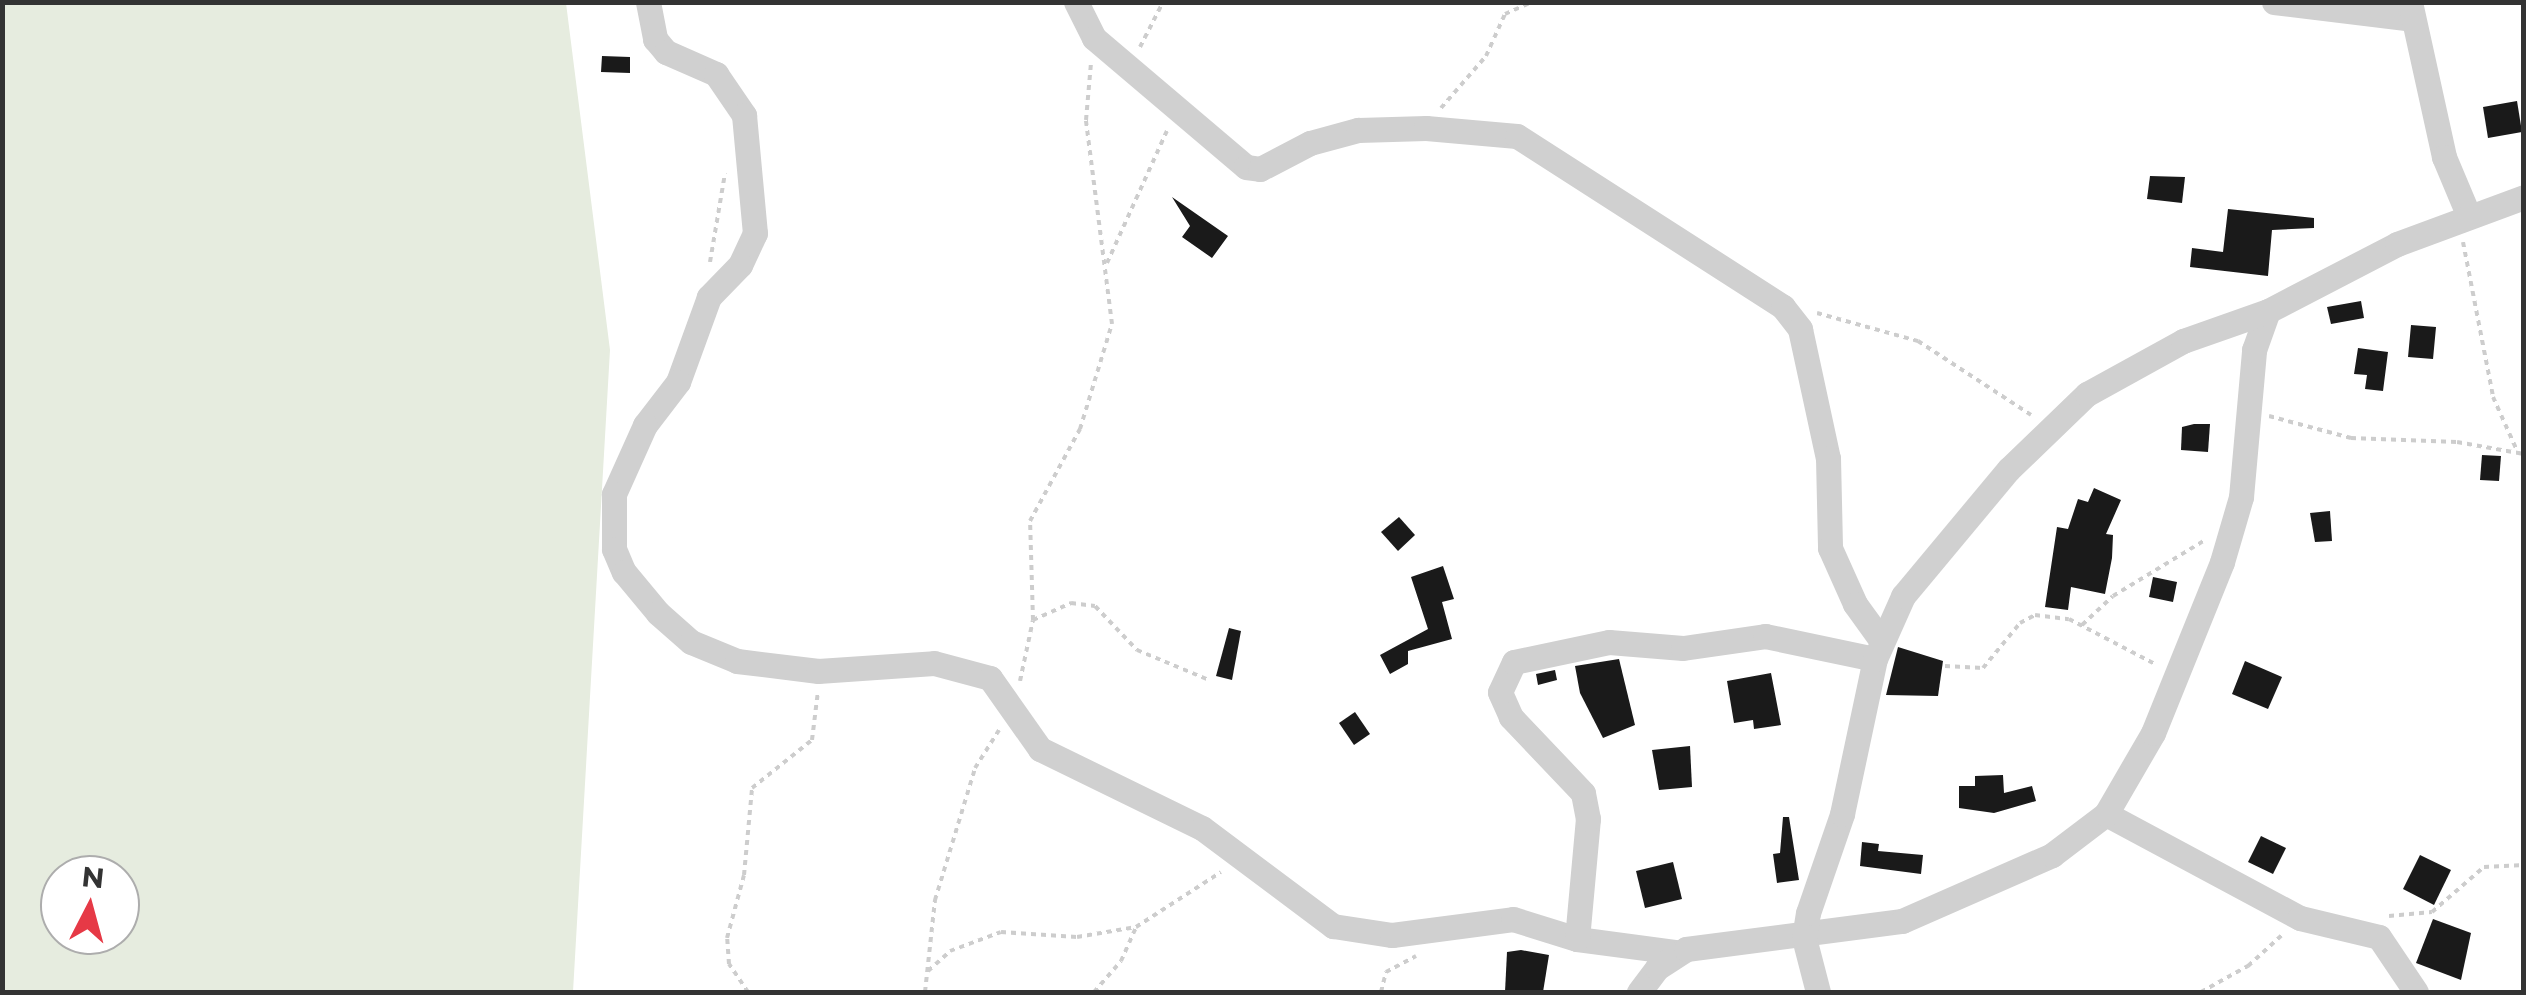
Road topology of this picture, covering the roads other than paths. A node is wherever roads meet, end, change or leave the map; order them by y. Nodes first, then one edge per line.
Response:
1 (648, 2) edge
2 (1076, 2) edge
3 (2274, 2) edge
4 (2411, 11) edge
5 (2524, 197) edge
6 (2464, 215) junction
7 (2268, 311) junction
8 (1878, 649) junction
9 (2106, 814) junction
10 (1804, 938) junction
11 (1577, 939) junction
12 (1676, 952) junction
13 (1639, 992) edge
14 (1818, 992) edge
15 (2416, 992) edge

1 - 11 street
2 - 8 street
3 - 4 street
4 - 6 street
5 - 6 street
6 - 7 street
7 - 8 street
7 - 9 street
8 - 10 street
8 - 11 street
9 - 10 street
9 - 15 street
10 - 12 street
10 - 14 street
11 - 12 street
12 - 13 street

